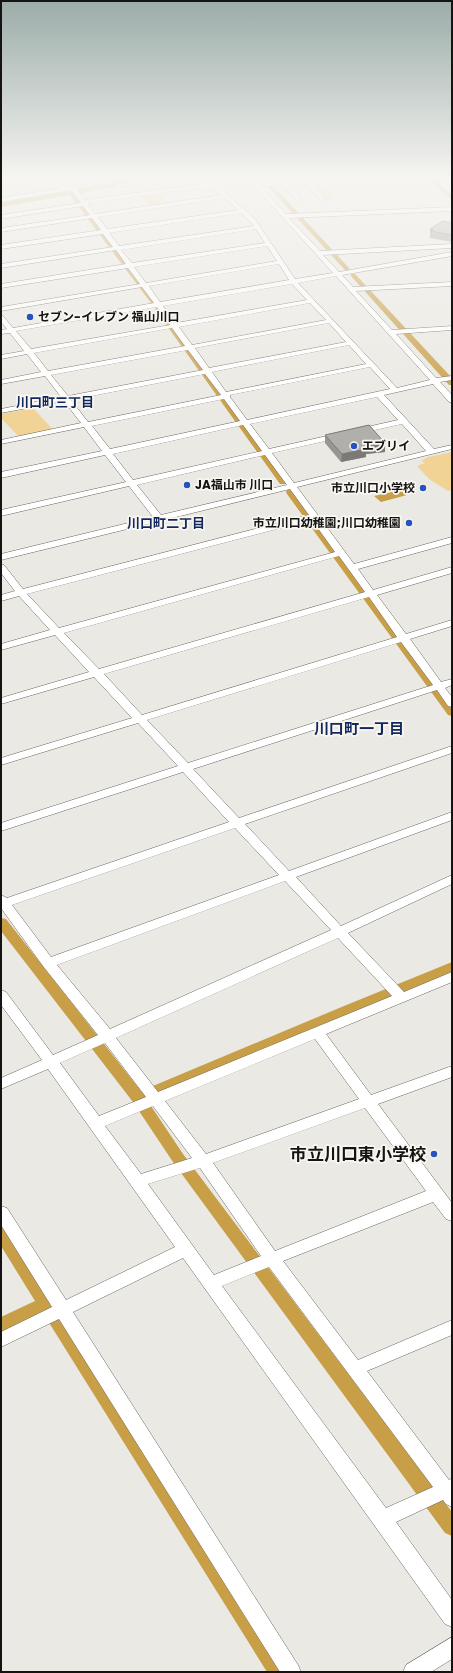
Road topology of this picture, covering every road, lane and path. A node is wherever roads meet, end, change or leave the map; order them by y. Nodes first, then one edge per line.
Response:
1 (59, 257) edge
2 (125, 257) edge
3 (187, 257) edge
4 (277, 257) edge
5 (322, 257) edge
6 (434, 257) edge
7 (280, 262) junction
8 (1, 266) edge
9 (131, 266) junction
10 (338, 274) junction
11 (294, 282) junction
12 (452, 284) edge
13 (145, 285) junction
14 (1, 286) edge
15 (351, 289) junction
16 (312, 301) junction
17 (160, 305) junction
18 (1, 309) edge
19 (1, 317) edge
20 (331, 321) junction
21 (175, 326) junction
22 (452, 328) edge
23 (11, 330) junction
24 (1, 332) edge
25 (390, 332) junction
26 (351, 343) junction
27 (191, 346) junction
28 (28, 352) junction
29 (1, 357) edge
30 (371, 365) junction
31 (208, 371) junction
32 (45, 374) junction
33 (449, 379) edge
34 (435, 381) junction
35 (1, 382) edge
36 (395, 390) junction
37 (379, 394) junction
38 (226, 395) junction
39 (66, 398) junction
40 (452, 400) edge
41 (1, 411) edge
42 (403, 421) junction
43 (246, 422) junction
44 (86, 425) junction
45 (1, 442) edge
46 (452, 447) edge
47 (106, 452) junction
48 (268, 452) junction
49 (432, 452) junction
50 (1, 475) edge
51 (132, 483) junction
52 (292, 486) junction
53 (1, 513) edge
54 (315, 516) junction
55 (158, 518) junction
56 (452, 540) edge
57 (341, 553) junction
58 (1, 557) edge
59 (1, 567) edge
60 (352, 568) junction
61 (452, 570) edge
62 (21, 593) junction
63 (371, 593) junction
64 (1, 598) edge
65 (452, 623) edge
66 (58, 631) junction
67 (404, 638) junction
68 (1, 647) edge
69 (97, 673) junction
70 (452, 682) edge
71 (439, 686) junction
72 (1, 701) edge
73 (452, 704) edge
74 (139, 719) junction
75 (452, 749) edge
76 (1, 762) edge
77 (186, 768) junction
78 (452, 816) edge
79 (236, 822) junction
80 (1, 828) edge
81 (286, 876) junction
82 (452, 878) edge
83 (3, 901) edge
84 (338, 932) junction
85 (48, 963) junction
86 (452, 977) edge
87 (1, 995) edge
88 (402, 998) junction
89 (317, 1032) junction
90 (106, 1037) junction
91 (51, 1062) junction
92 (452, 1072) edge
93 (1, 1084) edge
94 (152, 1096) junction
95 (368, 1101) junction
96 (95, 1124) junction
97 (202, 1161) junction
98 (138, 1181) junction
99 (436, 1194) junction
100 (1, 1212) edge
101 (452, 1215) edge
102 (186, 1249) junction
103 (271, 1258) junction
104 (211, 1283) junction
105 (62, 1310) junction
106 (452, 1326) edge
107 (1, 1340) edge
108 (354, 1369) junction
109 (450, 1492) edge
110 (383, 1519) junction
111 (452, 1617) edge
112 (452, 1647) edge
113 (291, 1672) edge
114 (413, 1672) edge

1 - 8 street
2 - 9 street
3 - 9 street
4 - 7 street
5 - 10 street
6 - 10 street
7 - 11 street
7 - 13 street
9 - 13 street
9 - 14 street
10 - 11 street
10 - 15 street
11 - 16 street
11 - 17 street
12 - 15 street
13 - 17 street
13 - 18 street
15 - 25 street
16 - 20 street
16 - 21 street
17 - 21 street
17 - 23 street
19 - 23 street
20 - 26 street
20 - 27 street
21 - 27 street
21 - 28 street
22 - 25 street
23 - 24 street
23 - 28 street
25 - 34 street
26 - 30 street
26 - 31 street
27 - 31 street
27 - 32 street
28 - 29 street
28 - 32 street
30 - 36 street
30 - 38 street
31 - 38 street
31 - 39 street
32 - 35 street
32 - 39 street
33 - 34 street
34 - 36 street
34 - 40 street
36 - 37 street
37 - 42 street
37 - 43 street
38 - 43 street
38 - 44 street
39 - 41 street
39 - 44 street
42 - 48 street
42 - 49 street
43 - 47 street
43 - 48 street
44 - 45 street
44 - 47 street
46 - 49 street
47 - 50 street
47 - 51 street
48 - 51 street
48 - 52 street
49 - 52 street
51 - 53 street
51 - 55 street
52 - 54 street
52 - 55 street
54 - 57 street
54 - 62 street
55 - 58 street
56 - 60 street
57 - 60 street
57 - 66 street
59 - 62 street
60 - 63 street
61 - 63 street
62 - 64 street
62 - 66 street
63 - 67 street
63 - 69 street
65 - 67 street
66 - 68 street
66 - 69 street
67 - 71 street
67 - 74 street
69 - 72 street
69 - 74 street
70 - 71 street
71 - 73 street
71 - 77 street
74 - 76 street
74 - 77 street
75 - 79 street
77 - 79 street
77 - 80 street
78 - 81 street
79 - 81 street
79 - 83 street
81 - 84 street
81 - 85 street
82 - 84 street
83 - 85 street
84 - 88 street
84 - 90 street
85 - 90 street
86 - 88 street
87 - 91 street
88 - 89 street
89 - 94 street
89 - 95 street
90 - 91 street
90 - 94 street
91 - 93 street
91 - 96 street
92 - 95 street
94 - 96 street
94 - 97 street
95 - 97 street
95 - 99 street
96 - 98 street
97 - 98 street
97 - 103 street
98 - 102 street
99 - 101 street
99 - 103 street
100 - 105 street
102 - 104 street
102 - 105 street
103 - 104 street
103 - 108 street
104 - 110 street
105 - 107 street
105 - 113 street
106 - 108 street
108 - 109 street
109 - 110 street
110 - 111 street
112 - 114 street

